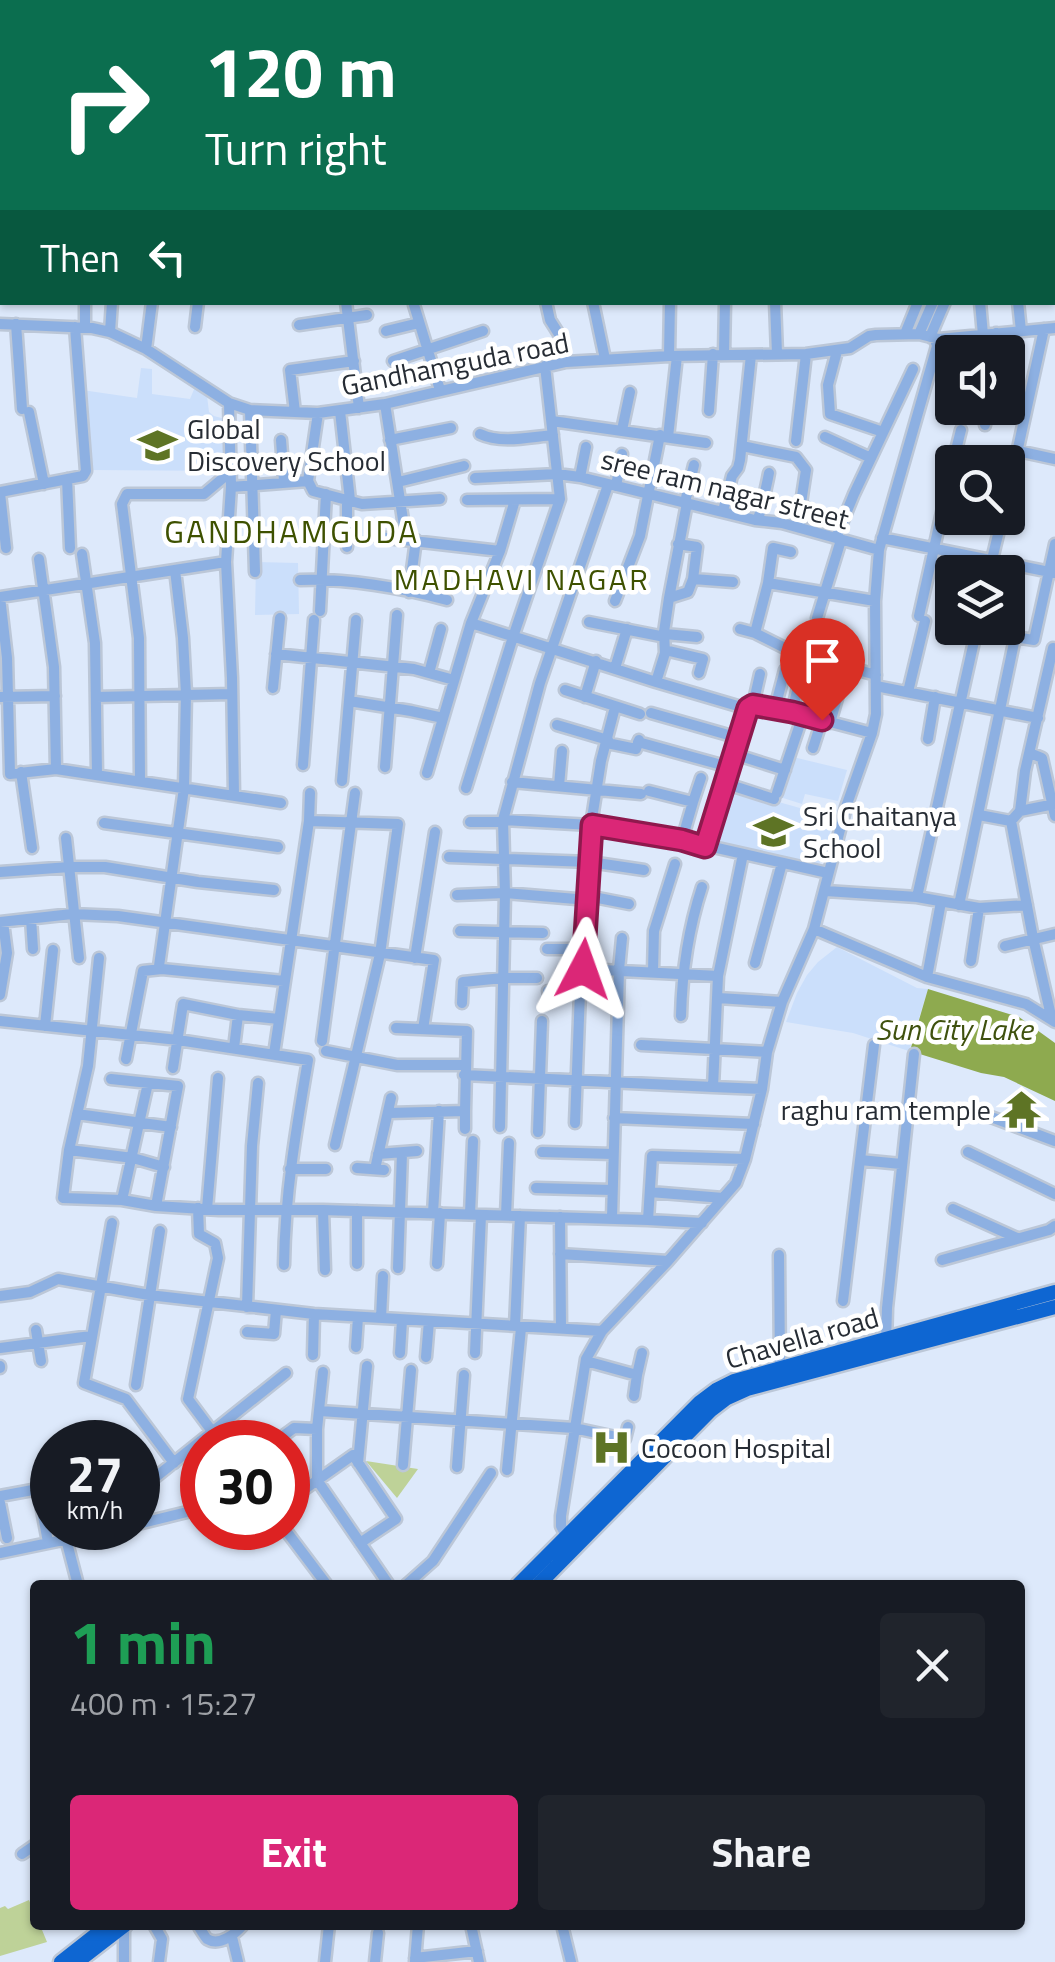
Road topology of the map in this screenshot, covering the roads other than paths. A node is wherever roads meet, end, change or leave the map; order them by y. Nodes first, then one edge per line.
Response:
1 (84, 305) edge
2 (112, 305) edge
3 (152, 305) edge
4 (198, 305) edge
5 (346, 305) edge
6 (414, 305) edge
7 (547, 305) edge
8 (594, 305) edge
9 (670, 305) edge
10 (725, 305) edge
11 (776, 305) edge
12 (917, 305) edge
13 (933, 305) edge
14 (944, 305) edge
15 (981, 305) edge
16 (1018, 305) edge
17 (368, 315) dead end
18 (348, 318) junction
19 (419, 323) junction
20 (0, 324) edge
21 (16, 324) junction
22 (299, 325) dead end
23 (80, 327) junction
24 (195, 327) dead end
25 (1050, 328) edge
26 (483, 331) dead end
27 (1021, 331) junction
28 (110, 332) junction
29 (386, 332) dead end
30 (904, 334) junction
31 (990, 334) junction
32 (931, 338) junction
33 (935, 341) edge
34 (146, 349) junction
35 (427, 350) junction
36 (837, 351) junction
37 (719, 354) junction
38 (776, 354) junction
39 (806, 354) junction
40 (751, 355) junction
41 (673, 356) junction
42 (605, 359) junction
43 (393, 361) dead end
44 (354, 362) junction
45 (566, 362) junction
46 (545, 366) junction
47 (912, 370) dead end
48 (440, 390) junction
49 (630, 392) dead end
50 (229, 404) junction
51 (385, 404) junction
52 (358, 408) junction
53 (250, 410) junction
54 (340, 411) junction
55 (710, 411) dead end
56 (295, 412) junction
57 (318, 413) junction
58 (552, 421) junction
59 (451, 428) dead end
60 (622, 430) junction
61 (960, 430) dead end
62 (883, 432) junction
63 (480, 434) dead end
64 (553, 435) junction
65 (664, 436) junction
66 (825, 438) dead end
67 (281, 440) dead end
68 (390, 440) junction
69 (796, 442) dead end
70 (706, 443) dead end
71 (957, 445) edge
72 (1020, 445) edge
73 (742, 446) junction
74 (586, 447) dead end
75 (1025, 453) edge
76 (622, 454) dead end
77 (872, 458) junction
78 (1055, 459) edge
79 (694, 465) dead end
80 (464, 466) dead end
81 (229, 473) junction
82 (769, 473) dead end
83 (559, 474) junction
84 (580, 477) junction
85 (475, 478) dead end
86 (68, 479) junction
87 (284, 481) junction
88 (308, 481) junction
89 (398, 482) junction
90 (44, 484) junction
91 (253, 484) junction
92 (612, 486) junction
93 (231, 487) junction
94 (0, 492) edge
95 (650, 493) junction
96 (326, 494) junction
97 (349, 499) junction
98 (440, 499) dead end
99 (560, 499) junction
100 (467, 500) dead end
101 (516, 500) junction
102 (400, 502) junction
103 (686, 502) junction
104 (722, 511) junction
105 (758, 520) junction
106 (782, 523) junction
107 (798, 528) junction
108 (937, 535) edge
109 (378, 537) dead end
110 (839, 539) junction
111 (411, 540) junction
112 (678, 544) junction
113 (880, 544) junction
114 (1055, 544) edge
115 (347, 547) dead end
116 (6, 548) dead end
117 (70, 548) dead end
118 (934, 548) junction
119 (777, 549) junction
120 (500, 551) junction
121 (791, 552) dead end
122 (82, 554) dead end
123 (955, 555) edge
124 (39, 559) dead end
125 (226, 562) junction
126 (175, 570) junction
127 (1025, 570) edge
128 (254, 572) dead end
129 (1052, 573) edge
130 (131, 577) junction
131 (693, 578) junction
132 (322, 579) junction
133 (300, 580) dead end
134 (733, 582) dead end
135 (768, 582) junction
136 (86, 584) junction
137 (44, 591) junction
138 (409, 592) junction
139 (824, 593) junction
140 (0, 597) edge
141 (669, 598) junction
142 (447, 600) dead end
143 (614, 601) dead end
144 (875, 601) junction
145 (397, 615) dead end
146 (280, 618) dead end
147 (817, 618) dead end
148 (356, 620) dead end
149 (589, 622) dead end
150 (471, 623) junction
151 (441, 629) dead end
152 (626, 629) junction
153 (740, 629) dead end
154 (754, 633) junction
155 (665, 635) junction
156 (513, 637) junction
157 (696, 637) dead end
158 (1025, 639) edge
159 (973, 645) edge
160 (1014, 645) edge
161 (552, 648) junction
162 (1053, 648) edge
163 (665, 650) junction
164 (276, 654) junction
165 (311, 658) junction
166 (596, 662) junction
167 (352, 664) junction
168 (393, 667) junction
169 (615, 668) junction
170 (784, 670) dead end
171 (430, 673) junction
172 (699, 673) dead end
173 (760, 674) dead end
174 (800, 679) dead end
175 (454, 680) junction
176 (876, 680) junction
177 (656, 682) junction
178 (817, 684) dead end
179 (273, 688) dead end
180 (840, 688) dead end
181 (565, 690) dead end
182 (908, 692) junction
183 (186, 694) junction
184 (232, 694) junction
185 (140, 695) junction
186 (55, 696) junction
187 (4, 697) edge
188 (96, 697) junction
189 (585, 697) junction
190 (935, 698) junction
191 (349, 701) junction
192 (960, 703) junction
193 (390, 707) junction
194 (615, 707) junction
195 (750, 707) junction
196 (775, 708) junction
197 (1001, 710) junction
198 (801, 714) junction
199 (443, 718) junction
200 (1038, 718) junction
201 (826, 722) junction
202 (557, 725) dead end
203 (872, 734) junction
204 (738, 738) junction
205 (928, 739) dead end
206 (607, 742) junction
207 (813, 748) dead end
208 (562, 750) dead end
209 (1030, 753) junction
210 (734, 754) junction
211 (303, 764) dead end
212 (384, 767) dead end
213 (729, 767) junction
214 (56, 769) junction
215 (785, 770) junction
216 (427, 772) dead end
217 (10, 774) edge
218 (96, 775) junction
219 (701, 778) dead end
220 (342, 780) dead end
221 (140, 781) junction
222 (512, 782) junction
223 (724, 784) junction
224 (559, 786) junction
225 (184, 788) junction
226 (466, 788) dead end
227 (597, 790) junction
228 (310, 793) dead end
229 (355, 793) dead end
230 (234, 795) junction
231 (693, 802) junction
232 (281, 803) dead end
233 (1054, 808) edge
234 (1020, 811) junction
235 (978, 816) junction
236 (309, 821) junction
237 (503, 821) junction
238 (1012, 821) junction
239 (353, 822) junction
240 (470, 822) dead end
241 (104, 823) dead end
242 (592, 825) junction
243 (434, 832) dead end
244 (178, 834) junction
245 (66, 838) dead end
246 (682, 840) junction
247 (278, 847) dead end
248 (705, 847) junction
249 (32, 848) dead end
250 (743, 854) junction
251 (449, 857) dead end
252 (504, 858) junction
253 (590, 862) junction
254 (782, 863) junction
255 (675, 864) dead end
256 (70, 867) junction
257 (644, 870) dead end
258 (0, 872) edge
259 (828, 873) junction
260 (171, 878) junction
261 (702, 887) dead end
262 (274, 890) dead end
263 (826, 891) junction
264 (504, 894) junction
265 (457, 895) dead end
266 (917, 897) junction
267 (588, 898) junction
268 (941, 902) junction
269 (628, 904) dead end
270 (959, 905) junction
271 (1027, 905) junction
272 (979, 908) junction
273 (75, 914) junction
274 (31, 919) junction
275 (2, 922) edge
276 (163, 923) junction
277 (814, 929) junction
278 (460, 931) dead end
279 (504, 932) junction
280 (543, 933) dead end
281 (1055, 934) edge
282 (622, 938) dead end
283 (1033, 938) junction
284 (290, 939) junction
285 (1004, 946) dead end
286 (336, 947) junction
287 (33, 949) dead end
288 (546, 949) dead end
289 (584, 949) junction
290 (54, 950) dead end
291 (380, 954) junction
292 (79, 958) dead end
293 (99, 958) dead end
294 (415, 958) junction
295 (971, 961) dead end
296 (755, 964) dead end
297 (583, 969) junction
298 (162, 970) junction
299 (618, 970) junction
300 (653, 971) junction
301 (682, 974) junction
302 (718, 976) junction
303 (504, 978) junction
304 (538, 978) dead end
305 (927, 978) junction
306 (284, 981) junction
307 (548, 991) dead end
308 (580, 992) junction
309 (0, 995) edge
310 (718, 998) junction
311 (782, 1002) junction
312 (462, 1003) dead end
313 (238, 1015) junction
314 (681, 1016) dead end
315 (279, 1019) junction
316 (0, 1021) edge
317 (542, 1021) dead end
318 (1054, 1021) edge
319 (45, 1026) junction
320 (396, 1028) dead end
321 (423, 1029) junction
322 (91, 1031) junction
323 (132, 1034) junction
324 (178, 1040) junction
325 (641, 1044) dead end
326 (874, 1046) dead end
327 (234, 1048) junction
328 (715, 1049) junction
329 (767, 1052) junction
330 (274, 1054) junction
331 (914, 1054) dead end
332 (356, 1058) junction
333 (126, 1059) dead end
334 (173, 1068) dead end
335 (465, 1070) junction
336 (502, 1077) junction
337 (218, 1078) dead end
338 (539, 1078) junction
339 (110, 1079) dead end
340 (578, 1080) junction
341 (615, 1081) junction
342 (148, 1083) junction
343 (258, 1084) dead end
344 (713, 1087) junction
345 (762, 1089) junction
346 (391, 1098) dead end
347 (465, 1111) junction
348 (439, 1112) junction
349 (389, 1113) junction
350 (77, 1114) junction
351 (983, 1114) dead end
352 (614, 1118) junction
353 (575, 1123) dead end
354 (139, 1124) junction
355 (754, 1124) junction
356 (500, 1127) dead end
357 (170, 1128) junction
358 (464, 1129) dead end
359 (538, 1132) dead end
360 (1055, 1140) edge
361 (473, 1141) dead end
362 (509, 1143) dead end
363 (336, 1145) dead end
364 (69, 1150) junction
365 (417, 1151) dead end
366 (542, 1152) dead end
367 (968, 1152) dead end
368 (402, 1153) junction
369 (378, 1154) junction
370 (613, 1154) junction
371 (133, 1158) junction
372 (745, 1160) junction
373 (860, 1160) junction
374 (901, 1164) junction
375 (164, 1167) junction
376 (357, 1168) dead end
377 (290, 1169) junction
378 (326, 1169) dead end
379 (536, 1188) dead end
380 (612, 1190) junction
381 (650, 1192) junction
382 (1055, 1194) edge
383 (723, 1198) junction
384 (122, 1200) junction
385 (156, 1206) junction
386 (202, 1208) junction
387 (953, 1209) dead end
388 (250, 1210) junction
389 (324, 1210) junction
390 (285, 1211) junction
391 (358, 1211) junction
392 (400, 1212) junction
393 (437, 1213) junction
394 (475, 1215) junction
395 (506, 1215) junction
396 (520, 1216) junction
397 (560, 1217) junction
398 (612, 1218) junction
399 (648, 1220) junction
400 (112, 1222) dead end
401 (702, 1223) junction
402 (1055, 1226) edge
403 (160, 1231) dead end
404 (1018, 1238) junction
405 (560, 1254) junction
406 (779, 1255) dead end
407 (942, 1260) dead end
408 (668, 1261) junction
409 (357, 1264) dead end
410 (438, 1264) dead end
411 (284, 1265) dead end
412 (398, 1268) dead end
413 (324, 1270) dead end
414 (383, 1276) dead end
415 (100, 1287) junction
416 (1055, 1292) edge
417 (150, 1295) junction
418 (0, 1296) edge
419 (843, 1301) dead end
420 (209, 1302) junction
421 (247, 1307) junction
422 (1055, 1307) edge
423 (276, 1310) junction
424 (314, 1314) junction
425 (358, 1317) junction
426 (380, 1318) junction
427 (402, 1320) junction
428 (429, 1321) junction
429 (477, 1324) junction
430 (518, 1327) junction
431 (561, 1328) junction
432 (602, 1331) junction
433 (247, 1332) dead end
434 (37, 1336) junction
435 (91, 1336) junction
436 (887, 1345) junction
437 (0, 1348) edge
438 (356, 1348) dead end
439 (400, 1352) dead end
440 (474, 1353) dead end
441 (642, 1353) dead end
442 (313, 1355) dead end
443 (426, 1357) dead end
444 (41, 1361) dead end
445 (586, 1361) junction
446 (367, 1366) dead end
447 (780, 1368) junction
448 (411, 1370) dead end
449 (322, 1372) dead end
450 (286, 1373) dead end
451 (464, 1375) dead end
452 (637, 1375) junction
453 (136, 1385) dead end
454 (634, 1396) dead end
455 (320, 1411) junction
456 (363, 1412) junction
457 (407, 1416) junction
458 (460, 1419) junction
459 (204, 1420) edge
460 (226, 1420) edge
461 (511, 1424) junction
462 (628, 1427) dead end
463 (574, 1428) junction
464 (310, 1429) edge
465 (318, 1430) junction
466 (180, 1459) edge
467 (358, 1463) junction
468 (174, 1464) junction
469 (404, 1465) dead end
470 (458, 1467) dead end
471 (507, 1470) dead end
472 (490, 1473) dead end
473 (160, 1474) edge
474 (317, 1480) junction
475 (310, 1485) edge
476 (30, 1491) edge
477 (0, 1500) edge
478 (569, 1542) junction
479 (360, 1543) junction
480 (30, 1544) edge
481 (2, 1546) edge
482 (69, 1550) edge
483 (301, 1550) edge
484 (77, 1580) edge
485 (323, 1580) edge
486 (386, 1580) edge
487 (412, 1580) edge
488 (524, 1580) edge
489 (542, 1580) edge
490 (30, 1849) edge
491 (22, 1854) dead end
492 (102, 1930) edge
493 (119, 1930) edge
494 (124, 1930) edge
495 (157, 1930) edge
496 (201, 1930) edge
497 (238, 1930) edge
498 (328, 1930) edge
499 (418, 1930) edge
500 (473, 1930) edge
501 (563, 1930) edge
502 (378, 1933) dead end
503 (232, 1937) junction
504 (478, 1956) edge
505 (415, 1960) edge
506 (61, 1962) edge
507 (78, 1962) edge
508 (124, 1962) edge
509 (159, 1962) edge
510 (238, 1962) edge
511 (325, 1962) edge
512 (375, 1962) edge
513 (571, 1962) edge

1 - 23 street
2 - 28 street
3 - 34 street
4 - 24 street
5 - 18 street
6 - 19 street
7 - 45 street
8 - 42 street
9 - 41 street
10 - 37 street
11 - 38 street
12 - 30 street
13 - 32 street
14 - 32 street
15 - 31 street
16 - 27 street
17 - 18 street
18 - 22 street
18 - 44 street
19 - 29 street
19 - 35 street
20 - 21 street, Gandhamguda road
21 - 23 street, Gandhamguda road
21 - 90 street
23 - 28 street, Gandhamguda road
23 - 86 street
25 - 27 street, Gandhamguda road
25 - 72 street
26 - 35 street
27 - 31 street, Gandhamguda road
28 - 34 street, Gandhamguda road
30 - 32 street, Gandhamguda road
30 - 36 street, Gandhamguda road
31 - 32 street, Gandhamguda road
32 - 33 street
32 - 113 street
34 - 50 street, Gandhamguda road
35 - 43 street
35 - 48 street
36 - 39 street, Gandhamguda road
36 - 62 street
37 - 40 street, Gandhamguda road
37 - 41 street, Gandhamguda road
37 - 55 street
38 - 39 street, Gandhamguda road
38 - 40 street, Gandhamguda road
39 - 69 street
40 - 73 street
41 - 42 street, Gandhamguda road
41 - 65 street
42 - 45 street, Gandhamguda road
44 - 52 street
44 - 56 street
45 - 46 street, Gandhamguda road
46 - 48 street, Gandhamguda road
46 - 58 street
47 - 62 street
48 - 51 street, Gandhamguda road
49 - 60 street
50 - 53 street, Gandhamguda road
50 - 81 street
51 - 52 street, Gandhamguda road
51 - 68 street
52 - 54 street, Gandhamguda road
53 - 56 street, Gandhamguda road
53 - 91 street
54 - 57 street, Gandhamguda road
54 - 97 street
56 - 57 street, Gandhamguda road
57 - 88 street
58 - 60 street
58 - 64 street
59 - 68 street
60 - 65 street
61 - 71 street
62 - 77 street
63 - 64 street
64 - 83 street
65 - 70 street
65 - 95 street
66 - 77 street
67 - 87 street
68 - 89 street
73 - 104 street
73 - 107 street
74 - 84 street
75 - 78 street
76 - 92 street
77 - 110 street
79 - 103 street
80 - 89 street
81 - 93 street
81 - 130 street
82 - 105 street
83 - 84 street, sree ram nagar street
83 - 85 street, sree ram nagar street
83 - 99 street
84 - 92 street, sree ram nagar street
86 - 90 street
86 - 117 street
87 - 88 street
87 - 91 street
88 - 96 street
89 - 102 street
90 - 94 street
91 - 93 street
91 - 128 street
92 - 95 street, sree ram nagar street
92 - 161 street
93 - 125 street
94 - 116 street
95 - 103 street, sree ram nagar street
95 - 143 street
96 - 97 street
96 - 132 street
97 - 102 street
97 - 115 street
98 - 102 street
99 - 101 street
99 - 156 street
100 - 101 street
101 - 120 street
102 - 111 street
103 - 104 street, sree ram nagar street
103 - 112 street
104 - 105 street, sree ram nagar street
105 - 106 street, sree ram nagar street
106 - 107 street, sree ram nagar street
106 - 119 street
107 - 110 street, sree ram nagar street
108 - 118 street
109 - 111 street
110 - 113 street, sree ram nagar street
110 - 139 street
111 - 120 street
111 - 138 street
112 - 131 street
112 - 141 street
113 - 118 street, sree ram nagar street
113 - 144 street
114 - 129 street
118 - 123 street, sree ram nagar street
118 - 182 street
119 - 121 street
119 - 135 street
120 - 150 street
122 - 136 street
124 - 137 street
125 - 126 street
125 - 184 street
126 - 130 street
126 - 183 street
127 - 129 street, sree ram nagar street
129 - 158 street
130 - 136 street
130 - 185 street
131 - 134 street
131 - 141 street
132 - 133 street
132 - 138 street
132 - 165 street
135 - 139 street
135 - 154 street
136 - 137 street
136 - 188 street
137 - 140 street
137 - 186 street
138 - 142 street
139 - 144 street
139 - 147 street
140 - 187 street
141 - 155 street
144 - 176 street
145 - 168 street
146 - 164 street
148 - 167 street
149 - 152 street
150 - 156 street
150 - 175 street
151 - 171 street
152 - 155 street
152 - 169 street
153 - 154 street
154 - 176 street
155 - 157 street
155 - 163 street
156 - 161 street
156 - 226 street
159 - 192 street
160 - 197 street
161 - 166 street
161 - 222 street
162 - 200 street
163 - 172 street
163 - 177 street
164 - 165 street
164 - 179 street
165 - 167 street
165 - 211 street
166 - 169 street
166 - 189 street
167 - 168 street
167 - 191 street
168 - 171 street
168 - 193 street
169 - 177 street
170 - 196 street
171 - 175 street
173 - 195 street
174 - 198 street
175 - 199 street
176 - 182 street
176 - 203 street
177 - 195 street
178 - 198 street
180 - 201 street
181 - 189 street
182 - 190 street
183 - 184 street
183 - 185 street
183 - 225 street
184 - 230 street
185 - 188 street
185 - 221 street
186 - 187 street
186 - 214 street
187 - 217 street
188 - 218 street
189 - 194 street
190 - 192 street
190 - 205 street
191 - 193 street
191 - 220 street
192 - 197 street
192 - 266 street
193 - 199 street
193 - 212 street
194 - 204 street
194 - 206 street
195 - 196 street
195 - 204 street
196 - 198 street
197 - 200 street
197 - 235 street
198 - 201 street
198 - 215 street
199 - 216 street
200 - 209 street
201 - 203 street
201 - 207 street
202 - 206 street
203 - 259 street
204 - 210 street
206 - 213 street
206 - 227 street
208 - 224 street
209 - 233 street
209 - 234 street
210 - 213 street
210 - 215 street
213 - 223 street
214 - 217 street
214 - 218 street
215 - 223 street
217 - 249 street
218 - 221 street
219 - 231 street
221 - 225 street
222 - 224 street
222 - 237 street
223 - 248 street
224 - 227 street
225 - 230 street
225 - 244 street
227 - 231 street
227 - 242 street
228 - 236 street
229 - 239 street
230 - 232 street
231 - 246 street
233 - 234 street
234 - 238 street
235 - 238 street
235 - 270 street
236 - 239 street
236 - 284 street
237 - 240 street
237 - 242 street
237 - 252 street
238 - 271 street
239 - 286 street
239 - 291 street
241 - 244 street
242 - 246 street
242 - 253 street
243 - 294 street
244 - 247 street
244 - 260 street
245 - 256 street
246 - 248 street
248 - 250 street
250 - 254 street
250 - 302 street
251 - 252 street
252 - 253 street
252 - 264 street
253 - 257 street
253 - 267 street
254 - 259 street
254 - 296 street
255 - 300 street
256 - 258 street
256 - 260 street
256 - 273 street
259 - 263 street
260 - 262 street
260 - 276 street
261 - 301 street
263 - 266 street
263 - 277 street
264 - 265 street
264 - 267 street
264 - 279 street
266 - 268 street
267 - 269 street
267 - 289 street
268 - 270 street
268 - 305 street
270 - 272 street
271 - 272 street
271 - 283 street
272 - 295 street
273 - 274 street
273 - 276 street
273 - 292 street
274 - 275 street
274 - 287 street
275 - 309 street
276 - 284 street
276 - 298 street
277 - 305 street
277 - 311 street
278 - 279 street
279 - 280 street
279 - 303 street
281 - 283 street
282 - 299 street
283 - 285 street
283 - 318 street
284 - 286 street
284 - 306 street
286 - 291 street
286 - 332 street
288 - 289 street
289 - 297 street
290 - 319 street
291 - 294 street
291 - 332 street
293 - 322 street
294 - 321 street
297 - 299 street
297 - 308 street
298 - 306 street
298 - 323 street
299 - 300 street
299 - 341 street
300 - 301 street
301 - 302 street
301 - 314 street
302 - 310 street
303 - 304 street
303 - 312 street
303 - 336 street
305 - 318 street
306 - 315 street
307 - 308 street
308 - 340 street
310 - 311 street
310 - 328 street
311 - 329 street
313 - 315 street
313 - 324 street
313 - 327 street
315 - 330 street
316 - 319 street
317 - 338 street
319 - 322 street
320 - 321 street
321 - 335 street
322 - 323 street
322 - 350 street
323 - 324 street
323 - 333 street
324 - 327 street
324 - 334 street
325 - 328 street
326 - 373 street
327 - 330 street
328 - 329 street
328 - 344 street
329 - 345 street
330 - 377 street
331 - 374 street
332 - 335 street
332 - 363 street
335 - 336 street
335 - 347 street
336 - 338 street
336 - 356 street
337 - 386 street
338 - 340 street
338 - 359 street
339 - 342 street
340 - 341 street
340 - 353 street
341 - 344 street
341 - 352 street
342 - 354 street
342 - 357 street
343 - 388 street
344 - 345 street
345 - 355 street
346 - 349 street
347 - 348 street
347 - 358 street
348 - 349 street
348 - 393 street
349 - 369 street
350 - 354 street
350 - 364 street
351 - 360 street
352 - 355 street
352 - 370 street
354 - 357 street
354 - 371 street
355 - 372 street
357 - 375 street
361 - 394 street
362 - 395 street
364 - 371 street
364 - 384 street
365 - 368 street
366 - 370 street
367 - 382 street
368 - 369 street
368 - 392 street
369 - 376 street
370 - 380 street
371 - 375 street
371 - 384 street
372 - 381 street
372 - 383 street
373 - 374 street
373 - 419 street
374 - 436 street
375 - 385 street
377 - 378 street
377 - 390 street
379 - 380 street
380 - 398 street
381 - 383 street
381 - 399 street
383 - 401 street
384 - 385 street
385 - 386 street
386 - 388 street
386 - 420 street
387 - 404 street
388 - 390 street
388 - 421 street
389 - 390 street
389 - 391 street
389 - 413 street
390 - 411 street
391 - 392 street
391 - 409 street
392 - 393 street
392 - 412 street
393 - 394 street
393 - 410 street
394 - 395 street
394 - 429 street
395 - 396 street
396 - 397 street
396 - 430 street
397 - 398 street
397 - 405 street
398 - 399 street
399 - 401 street
400 - 415 street
401 - 408 street
402 - 404 street
403 - 417 street
404 - 407 street
405 - 408 street
405 - 431 street
406 - 447 street
408 - 432 street
414 - 426 street
415 - 417 street
415 - 418 street
415 - 435 street
416 - 436 highway, Chavella road
417 - 420 street
417 - 453 street
420 - 421 street
420 - 459 street
421 - 423 street
422 - 436 highway, Chavella road
423 - 424 street
423 - 433 street
424 - 425 street
424 - 442 street
425 - 426 street
425 - 438 street
426 - 427 street
427 - 428 street
427 - 439 street
428 - 429 street
428 - 443 street
429 - 430 street
429 - 440 street
430 - 431 street
430 - 461 street
431 - 432 street
432 - 445 street
434 - 435 street
434 - 437 street
434 - 444 street
435 - 468 street
436 - 447 highway, Chavella road
436 - 478 highway, Chavella road
441 - 452 street
445 - 452 street
445 - 463 street
446 - 456 street
447 - 478 highway, Chavella road
448 - 457 street
449 - 455 street
450 - 460 street
451 - 458 street
452 - 454 street
455 - 456 street
455 - 465 street
456 - 457 street
456 - 467 street
457 - 458 street
457 - 469 street
458 - 461 street
458 - 470 street
461 - 463 street
461 - 471 street
462 - 463 street
463 - 478 street
464 - 465 street
465 - 474 street
466 - 468 street
467 - 474 street
467 - 479 street
468 - 473 street
472 - 487 street
474 - 475 street
474 - 479 street
476 - 477 street
477 - 481 street
478 - 488 highway, Chavella road
478 - 489 highway, Chavella road
479 - 486 street
480 - 481 street
482 - 484 street
483 - 485 street
490 - 491 street
492 - 506 highway
493 - 507 highway
494 - 508 street
495 - 509 street
496 - 503 street
497 - 503 street
498 - 511 street
499 - 505 street
500 - 504 street
501 - 513 street
502 - 512 street
503 - 510 street
504 - 505 street

